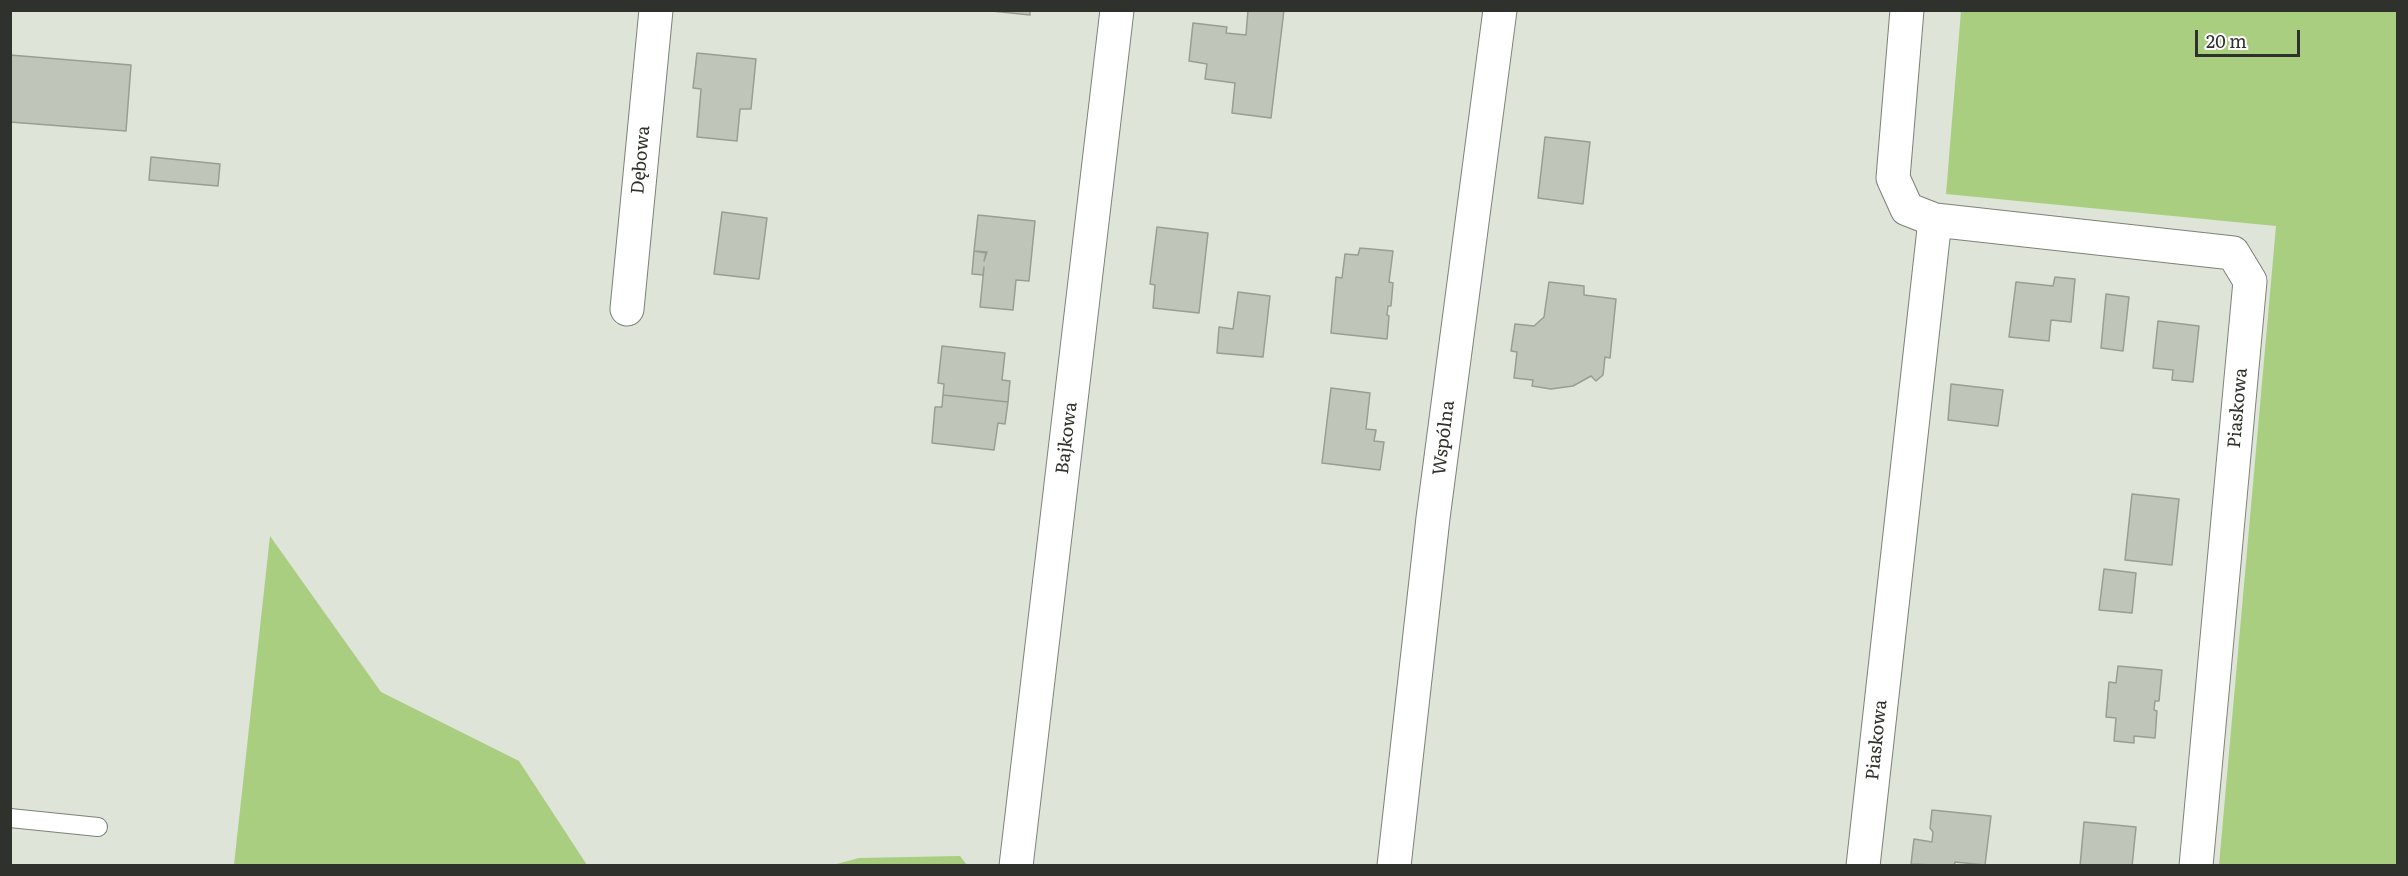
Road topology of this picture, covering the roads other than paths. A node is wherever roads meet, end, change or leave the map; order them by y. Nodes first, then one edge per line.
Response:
1 (656, 10) edge
2 (1118, 10) edge
3 (1500, 10) edge
4 (1907, 10) edge
5 (1935, 220) junction
6 (627, 309) dead end
7 (10, 818) edge
8 (98, 826) dead end
9 (1016, 866) edge
10 (1394, 866) edge
11 (1863, 866) edge
12 (2196, 866) edge

1 - 6 street, Dębowa
2 - 9 street, Bajkowa
3 - 10 street, Wspólna
4 - 5 street, Piaskowa
5 - 11 street, Piaskowa
5 - 12 street, Piaskowa
7 - 8 lane

